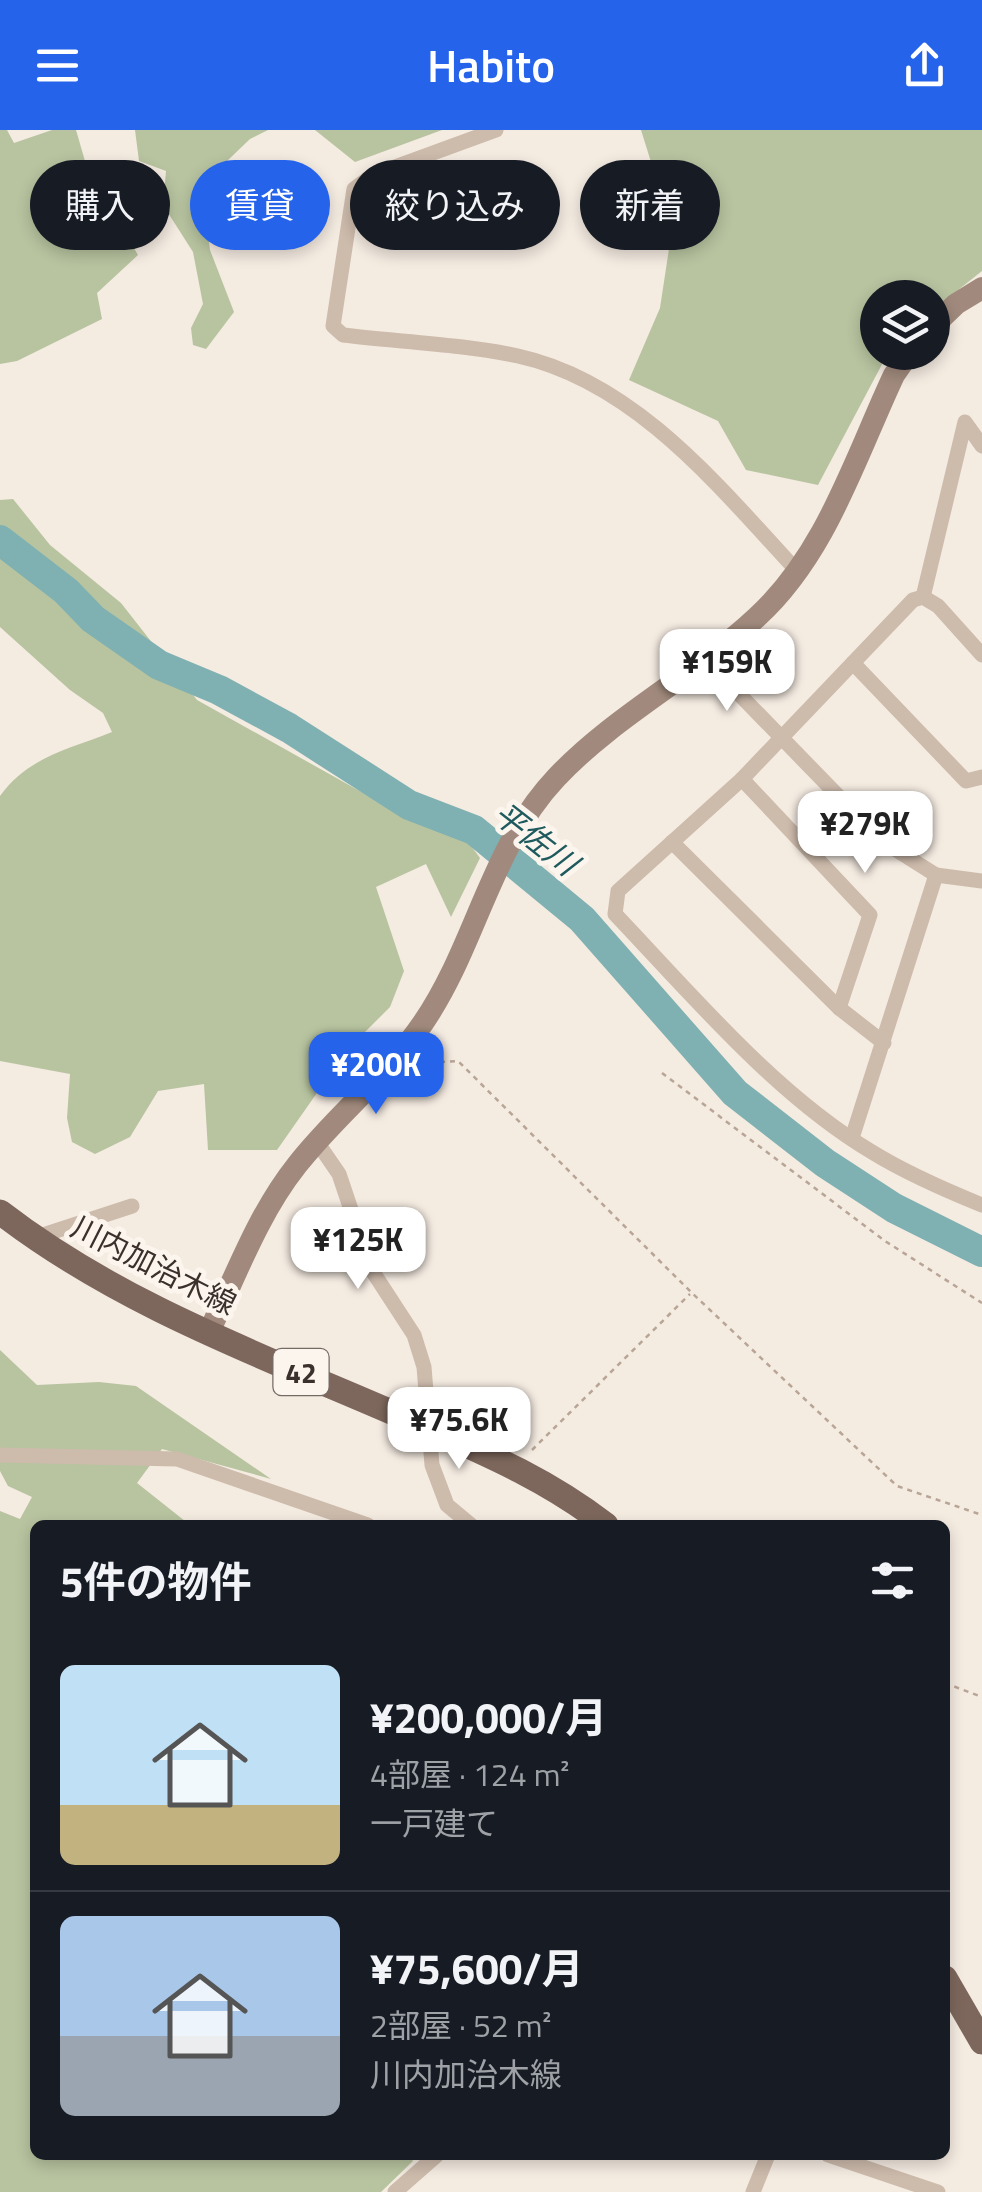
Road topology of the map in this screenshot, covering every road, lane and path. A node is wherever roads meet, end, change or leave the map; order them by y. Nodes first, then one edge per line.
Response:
1 (496, 130) edge
2 (982, 288) edge
3 (950, 310) edge
4 (897, 370) edge
5 (982, 446) edge
6 (798, 572) junction
7 (923, 597) junction
8 (982, 655) edge
9 (705, 658) junction
10 (853, 664) junction
11 (782, 739) junction
12 (982, 777) edge
13 (742, 779) junction
14 (672, 842) junction
15 (936, 875) junction
16 (982, 881) edge
17 (839, 1008) junction
18 (884, 1043) junction
19 (393, 1062) junction
20 (662, 1073) dead end
21 (852, 1138) junction
22 (318, 1142) junction
23 (982, 1205) edge
24 (132, 1206) dead end
25 (0, 1212) edge
26 (34, 1238) junction
27 (692, 1294) junction
28 (982, 1302) edge
29 (209, 1332) junction
30 (429, 1429) junction
31 (0, 1455) edge
32 (518, 1467) junction
33 (982, 1515) edge
34 (354, 1520) edge
35 (464, 1520) edge
36 (598, 1520) edge
37 (950, 1685) edge
38 (982, 1697) edge
39 (950, 1987) edge
40 (982, 2042) edge
41 (431, 2160) edge
42 (766, 2160) edge
43 (843, 2160) edge
44 (395, 2192) edge
45 (753, 2192) edge
46 (938, 2192) edge

1 - 6 street
2 - 3 street
4 - 6 street
5 - 7 street
6 - 9 street
7 - 8 street
7 - 10 street
9 - 11 street
9 - 19 street
10 - 11 street
10 - 12 street
11 - 13 street
11 - 15 street
13 - 14 street
13 - 17 street
14 - 17 street
14 - 21 street
15 - 16 street
15 - 18 street
17 - 18 street
18 - 21 street
19 - 22 street
19 - 27 path
20 - 28 path
21 - 23 street
22 - 29 street
22 - 30 street
24 - 26 street
25 - 26 main road, 川内加治木線 / 42
26 - 29 main road, 川内加治木線 / 42
27 - 32 path
27 - 33 path
29 - 30 main road, 川内加治木線 / 42
30 - 32 main road, 川内加治木線 / 42
30 - 35 street
31 - 34 street
32 - 36 main road, 川内加治木線 / 42
37 - 38 path
39 - 40 main road
41 - 44 street
42 - 45 street
43 - 46 street

